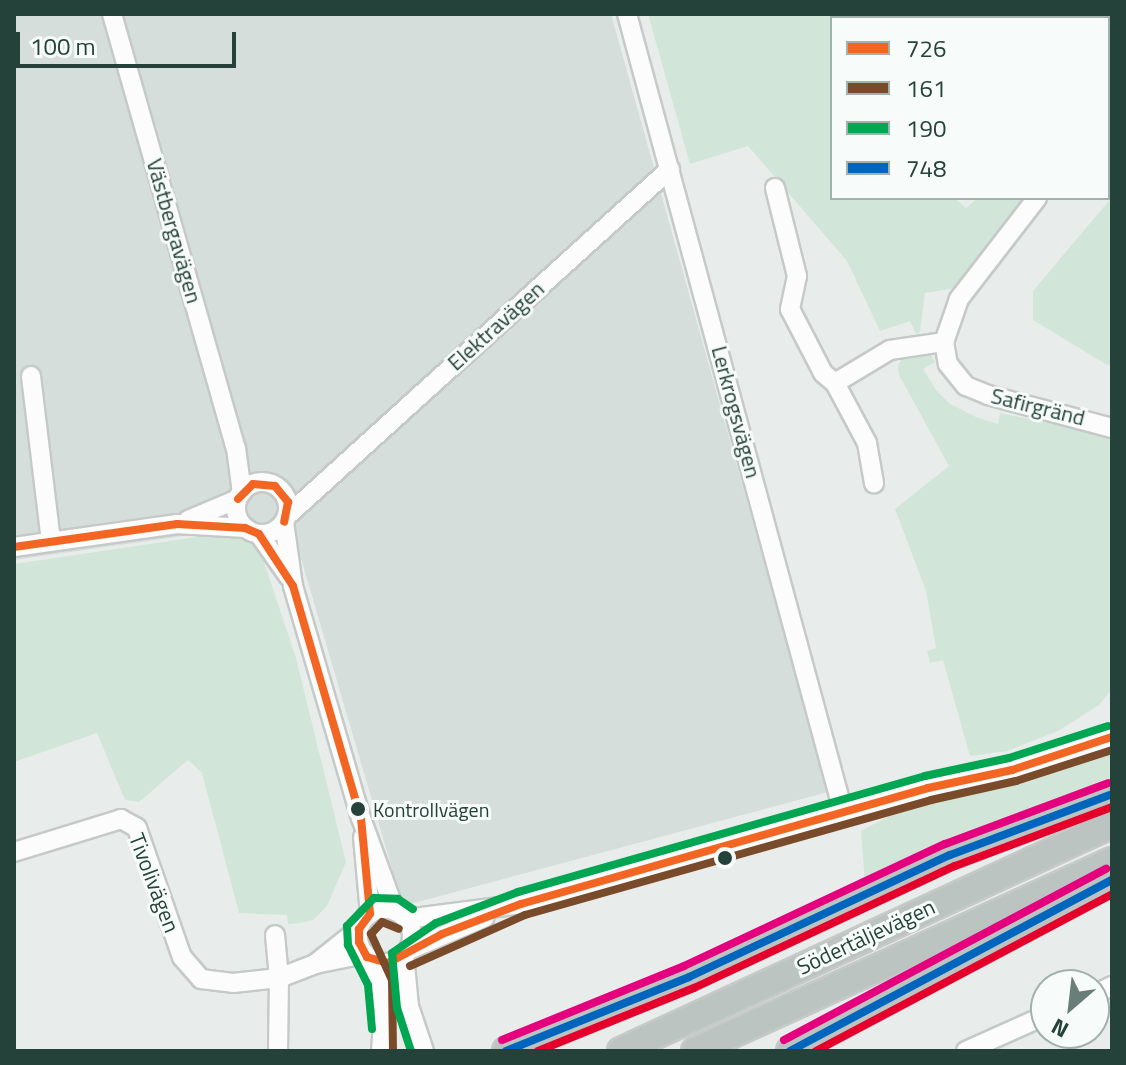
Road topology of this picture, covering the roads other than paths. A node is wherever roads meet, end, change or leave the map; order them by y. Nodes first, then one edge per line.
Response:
1 (112, 14) edge
2 (627, 14) edge
3 (670, 169) junction
4 (775, 188) dead end
5 (1035, 200) edge
6 (944, 342) junction
7 (31, 376) dead end
8 (835, 383) junction
9 (1112, 428) edge
10 (236, 448) junction
11 (261, 482) junction
12 (874, 483) dead end
13 (325, 485) junction
14 (281, 490) junction
15 (240, 496) junction
16 (285, 519) junction
17 (177, 524) junction
18 (252, 531) junction
19 (51, 541) junction
20 (14, 547) edge
21 (293, 586) junction
22 (1112, 737) edge
23 (1112, 796) edge
24 (843, 811) junction
25 (361, 818) junction
26 (1112, 824) edge
27 (14, 852) edge
28 (1112, 861) edge
29 (1112, 880) edge
30 (521, 904) junction
31 (400, 915) junction
32 (365, 921) junction
33 (275, 935) dead end
34 (407, 953) junction
35 (366, 955) junction
36 (315, 964) junction
37 (279, 978) junction
38 (847, 984) junction
39 (1030, 1022) edge
40 (278, 1051) edge
41 (381, 1051) edge
42 (424, 1051) edge
43 (506, 1051) edge
44 (550, 1051) edge
45 (621, 1051) edge
46 (695, 1051) edge
47 (731, 1051) edge
48 (790, 1051) edge
49 (966, 1051) edge

1 - 10 street, Västbergavägen
2 - 3 street, Lerkrogsvägen
3 - 13 street, Elektravägen
3 - 24 street, Lerkrogsvägen
4 - 8 street
5 - 6 street
6 - 8 street
6 - 9 street, Safirgränd
7 - 19 street
8 - 12 street
10 - 11 street, Västbergavägen
10 - 15 street, Västbergavägen
11 - 14 street
11 - 15 street
13 - 14 street
13 - 16 street, Elektravägen
14 - 16 street
15 - 17 street
15 - 18 street
16 - 18 street
16 - 21 street
17 - 18 street
17 - 19 street
18 - 21 street
19 - 20 street
21 - 25 street
22 - 24 street
23 - 43 highway
23 - 44 highway
24 - 30 street
25 - 31 street
25 - 32 street
26 - 45 highway, Södertäljevägen
27 - 37 street, Tivolivägen
28 - 38 highway, Södertäljevägen
29 - 48 highway
30 - 31 street
30 - 34 street
31 - 32 street
31 - 34 street
32 - 35 street
32 - 36 street
33 - 37 street
34 - 35 street
34 - 42 street
35 - 36 street
35 - 41 street
36 - 37 street
37 - 40 street
38 - 46 highway, Södertäljevägen
38 - 47 highway
39 - 49 street

